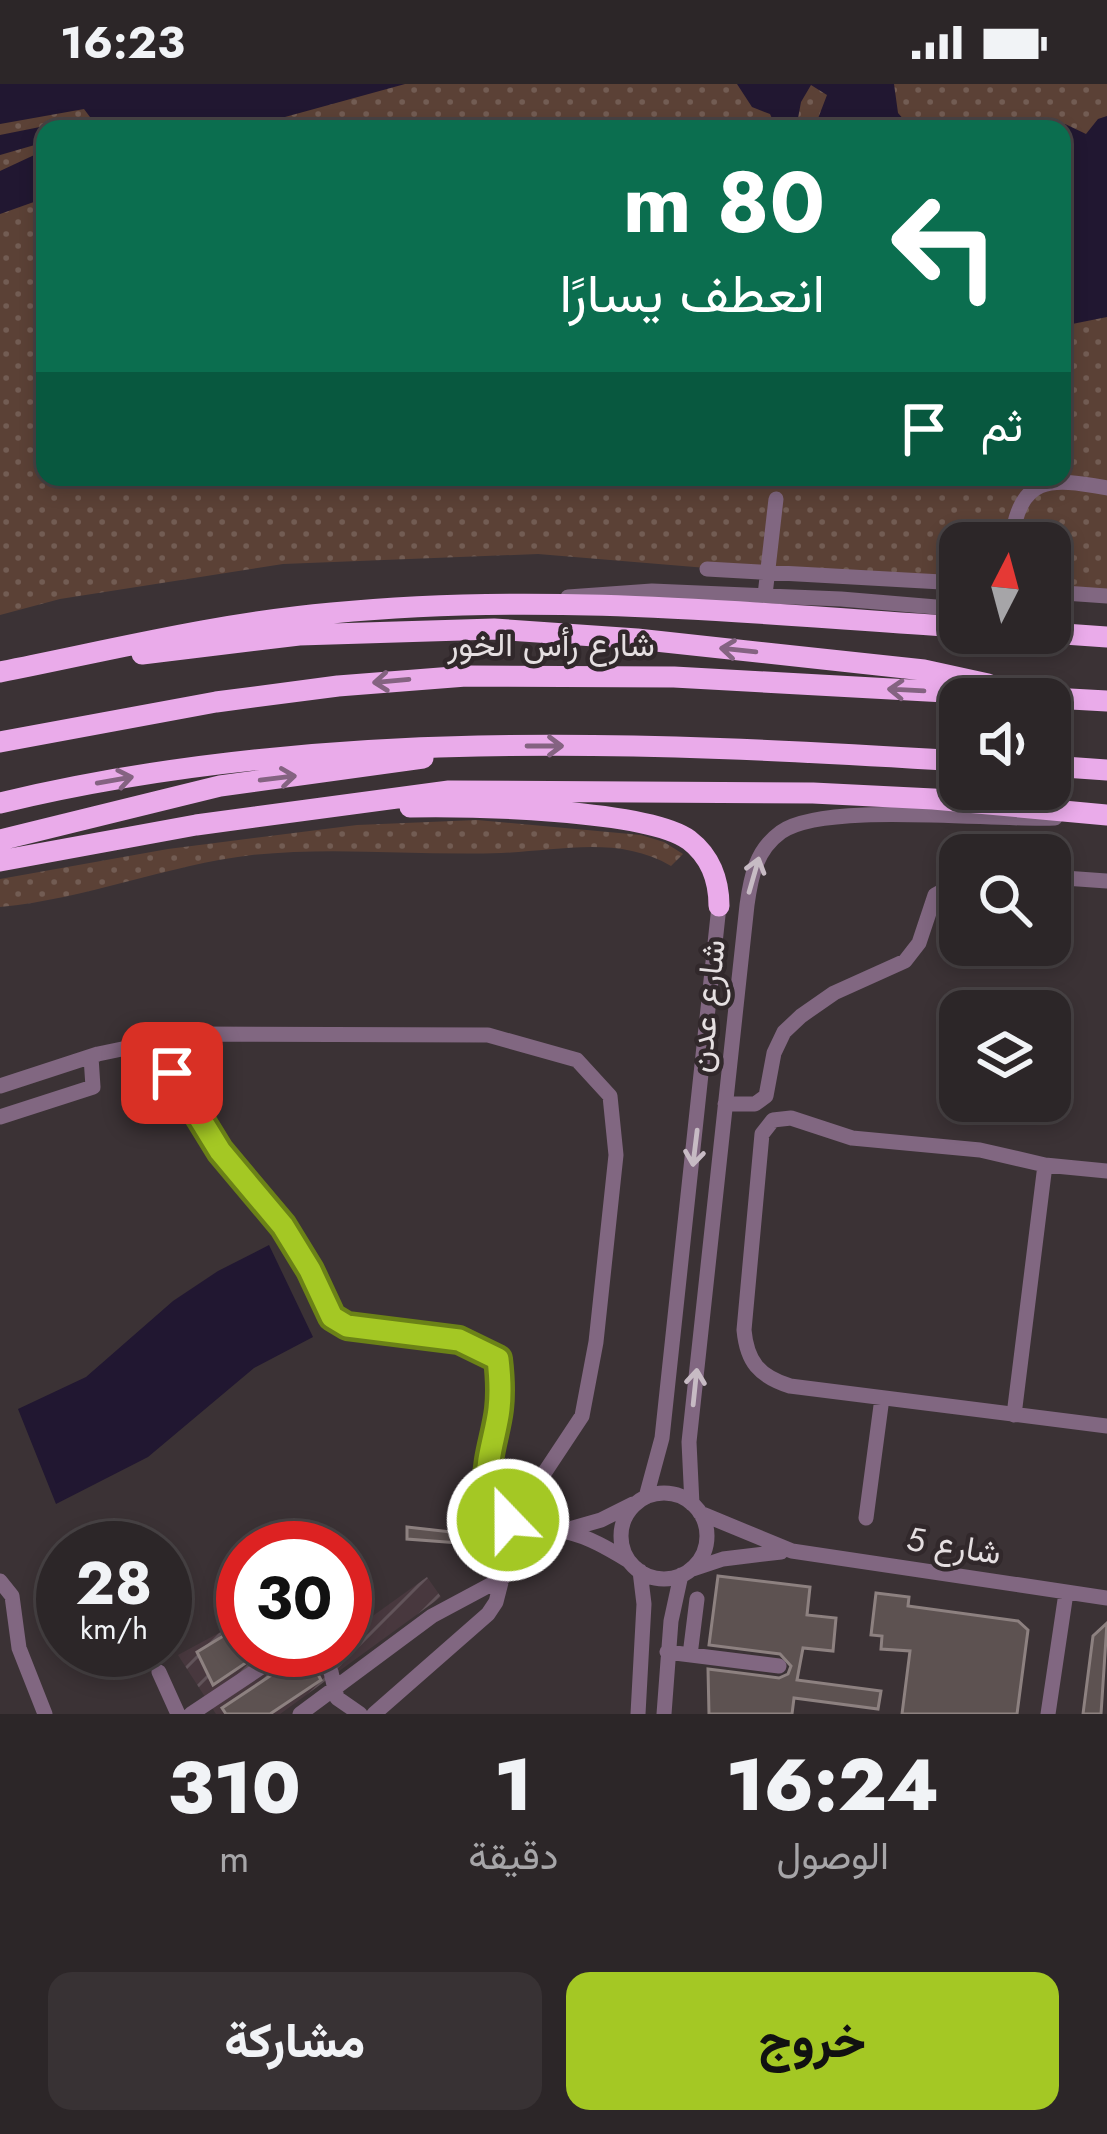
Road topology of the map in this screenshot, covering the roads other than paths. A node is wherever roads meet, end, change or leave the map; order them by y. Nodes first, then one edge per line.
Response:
1 (1071, 481) edge
2 (1044, 486) edge
3 (1107, 488) edge
4 (776, 499) dead end
5 (1015, 522) edge
6 (707, 569) dead end
7 (768, 571) junction
8 (939, 582) edge
9 (1071, 593) edge
10 (764, 595) junction
11 (1107, 596) edge
12 (526, 604) junction
13 (939, 608) edge
14 (939, 626) edge
15 (64, 659) junction
16 (0, 672) edge
17 (964, 678) edge
18 (939, 691) edge
19 (1071, 699) edge
20 (1107, 701) edge
21 (0, 742) edge
22 (471, 746) junction
23 (939, 760) edge
24 (1071, 767) edge
25 (1107, 770) edge
26 (0, 802) edge
27 (326, 807) junction
28 (1097, 814) edge
29 (0, 840) edge
30 (0, 861) edge
31 (1071, 878) edge
32 (1107, 881) edge
33 (939, 893) edge
34 (719, 906) joint
35 (91, 1057) junction
36 (160, 1060) dead end
37 (0, 1087) edge
38 (725, 1104) junction
39 (0, 1117) edge
40 (1045, 1165) junction
41 (1107, 1171) edge
42 (882, 1398) junction
43 (1014, 1415) junction
44 (1107, 1426) edge
45 (641, 1500) junction
46 (696, 1508) junction
47 (866, 1518) dead end
48 (516, 1524) junction
49 (539, 1529) junction
50 (563, 1531) junction
51 (792, 1551) junction
52 (634, 1566) junction
53 (686, 1572) junction
54 (503, 1578) junction
55 (0, 1581) edge
56 (1066, 1593) junction
57 (1107, 1598) edge
58 (697, 1599) dead end
59 (668, 1652) junction
60 (690, 1655) junction
61 (779, 1666) dead end
62 (161, 1677) edge
63 (246, 1677) edge
64 (332, 1677) edge
65 (333, 1686) junction
66 (45, 1714) edge
67 (178, 1714) edge
68 (190, 1714) edge
69 (300, 1714) edge
70 (360, 1714) edge
71 (374, 1714) edge
72 (638, 1714) edge
73 (664, 1714) edge
74 (1048, 1714) edge

1 - 3 street
2 - 5 street
4 - 7 street
6 - 7 street
7 - 8 street
7 - 10 street
9 - 11 street
10 - 12 street
10 - 13 street
12 - 14 highway
12 - 15 highway
15 - 16 highway
17 -> 15 highway
18 -> 21 highway, شارع رأس الخور
19 - 20 highway, شارع رأس الخور
22 -> 23 highway
26 -> 22 highway
29 -> 22 highway
24 - 25 highway
27 - 28 highway
27 - 30 highway
27 - 34 highway
38 -> 28 street, شارع عدن
31 - 32 street
33 - 38 street
34 -> 45 street, شارع عدن
35 - 37 street
35 - 39 street
35 - 49 street
36 - 48 street
46 -> 38 street, شارع عدن
40 - 41 street
40 - 42 street
40 - 43 street
42 - 43 street
42 - 47 street
43 - 44 street
45 - 46 street
45 - 50 street
45 - 52 street
46 - 51 street, شارع 5
46 - 53 street
48 - 49 street
48 - 54 street
49 - 50 street
50 - 52 street
51 - 53 street, شارع 5
51 - 56 street, شارع 5
52 - 53 street
52 - 72 street
53 - 59 street
54 - 65 street
54 - 71 street
55 - 66 street
56 - 57 street, شارع 5
56 - 74 street
58 - 60 street
59 - 60 street
59 - 73 street
60 - 61 street
62 - 67 street
63 - 68 street
64 - 65 street
65 - 69 street
65 - 70 street

